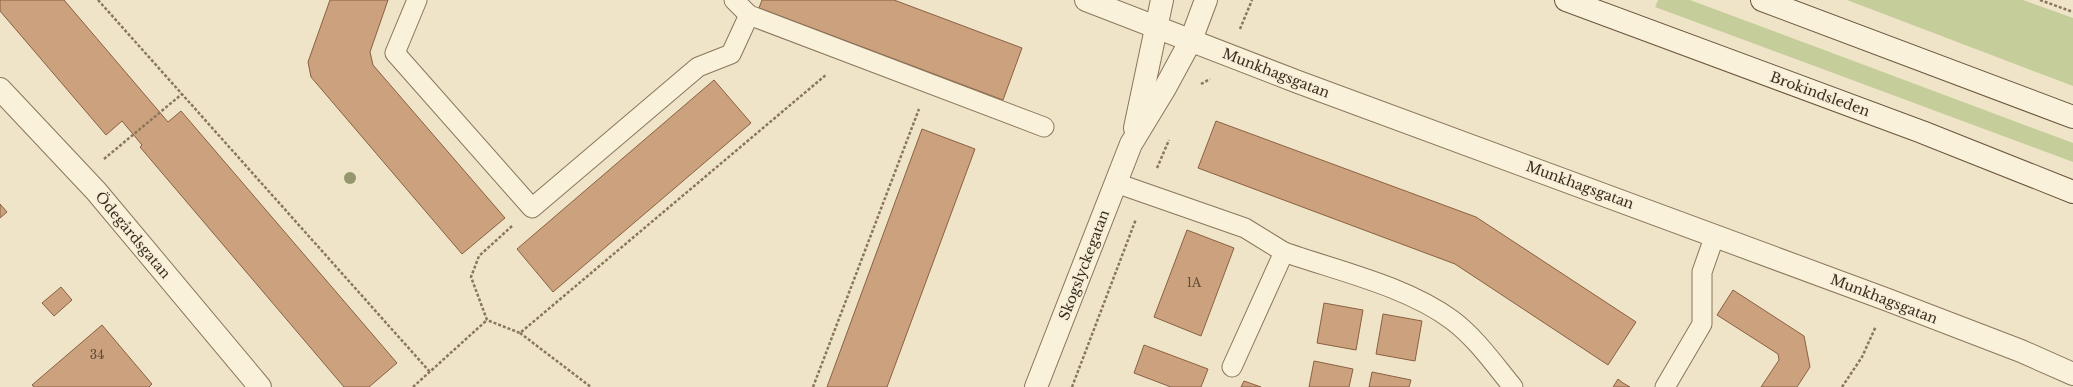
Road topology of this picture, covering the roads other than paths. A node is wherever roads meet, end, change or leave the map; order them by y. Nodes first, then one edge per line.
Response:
1 (417, 0) edge
2 (734, 0) edge
3 (1086, 0) edge
4 (1162, 0) edge
5 (1206, 0) edge
6 (1566, 0) edge
7 (1762, 0) edge
8 (749, 15) junction
9 (1155, 26) junction
10 (1191, 40) junction
11 (0, 89) edge
12 (2073, 117) edge
13 (1044, 127) dead end
14 (1131, 144) junction
15 (1116, 183) junction
16 (2073, 192) edge
17 (1715, 235) junction
18 (1284, 252) junction
19 (1232, 366) dead end
20 (2073, 374) edge
21 (260, 387) edge
22 (1036, 387) edge
23 (1514, 387) edge
24 (1665, 387) edge

1 - 8 lane
2 - 8 lane
3 - 9 street, Munkhagsgatan
4 - 9 street, Skogslyckegatan
5 - 10 street, Skogslyckegatan
6 - 16 street, Brokindsleden
7 - 12 street
8 - 13 lane
9 - 10 street, Munkhagsgatan
9 - 14 street, Skogslyckegatan
10 - 14 street, Skogslyckegatan
10 - 17 street, Munkhagsgatan
11 - 21 street, Ödegårdsgatan
14 - 15 street, Skogslyckegatan
15 - 18 lane
15 - 22 street, Skogslyckegatan
17 - 20 street, Munkhagsgatan
17 - 24 lane
18 - 19 lane
18 - 23 lane

